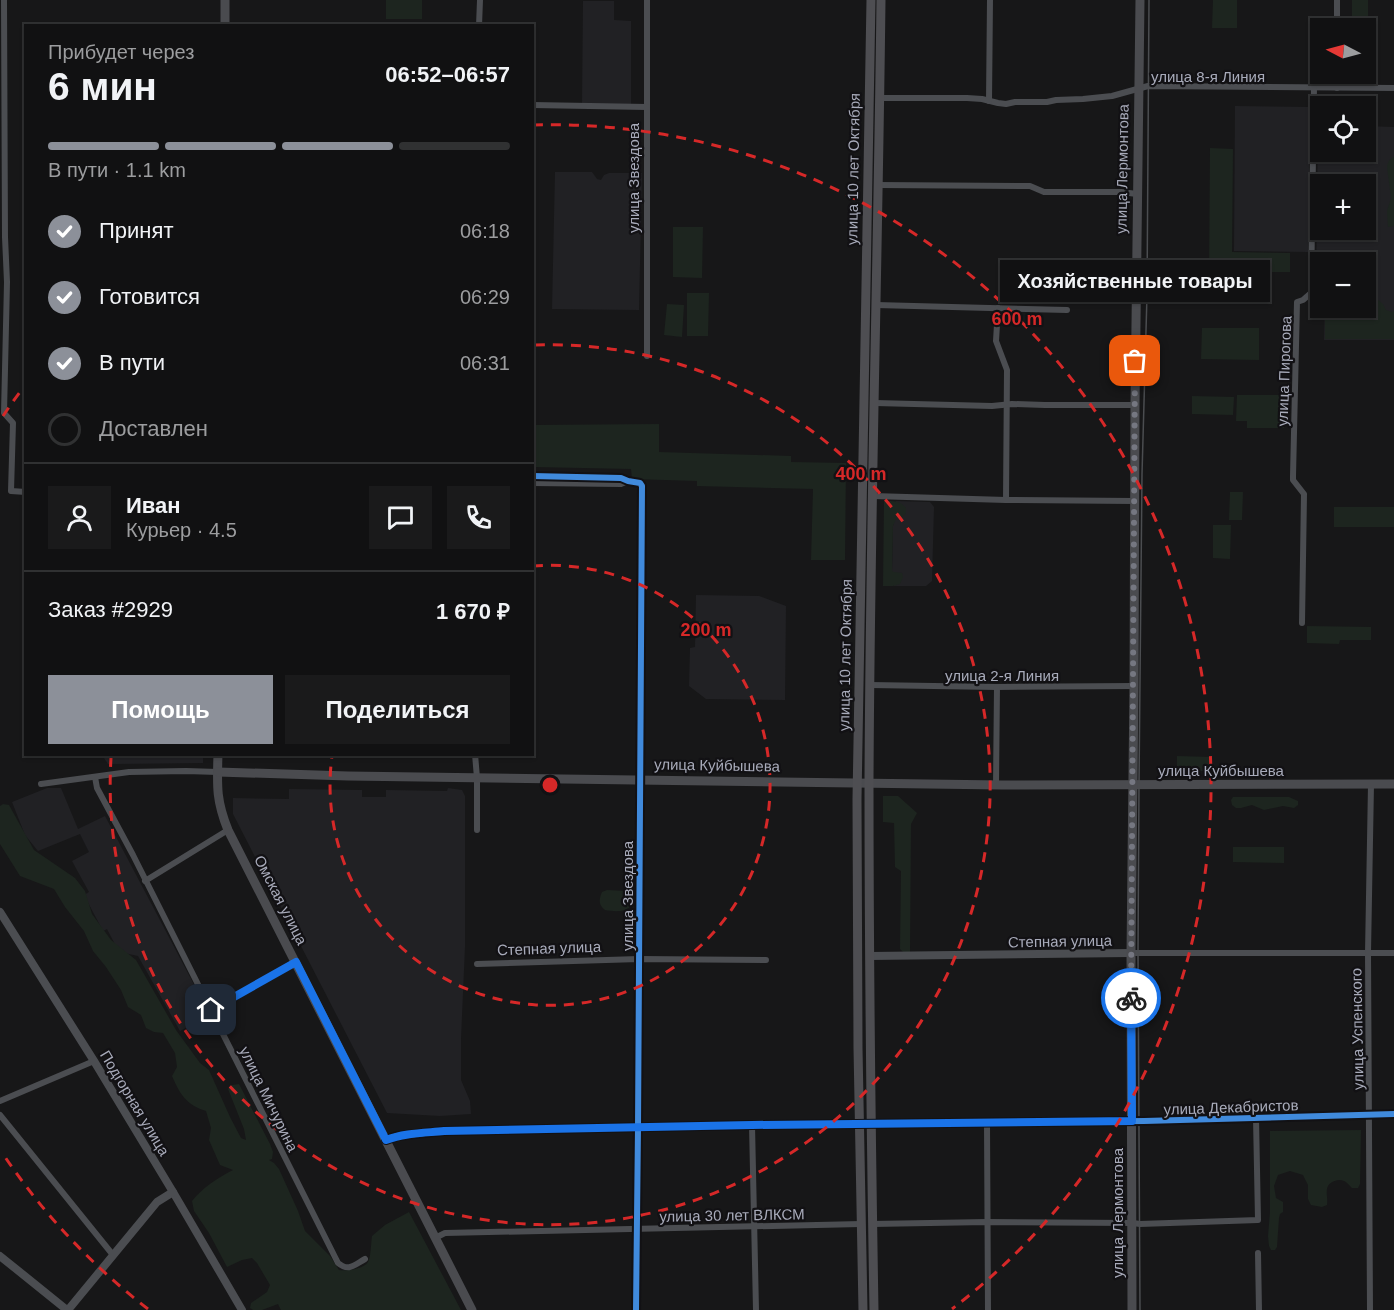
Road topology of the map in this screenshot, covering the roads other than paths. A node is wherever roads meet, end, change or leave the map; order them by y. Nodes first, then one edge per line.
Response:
1 (4, 0) edge
2 (225, 0) edge
3 (480, 0) edge
4 (647, 0) edge
5 (871, 0) edge
6 (881, 0) edge
7 (990, 0) edge
8 (1140, 0) edge
9 (1337, 0) edge
10 (1337, 18) edge
11 (225, 24) edge
12 (479, 24) edge
13 (1337, 84) edge
14 (1314, 88) junction
15 (1337, 88) junction
16 (1394, 88) edge
17 (1138, 89) junction
18 (880, 98) junction
19 (989, 101) junction
20 (534, 105) edge
21 (647, 108) junction
22 (878, 185) junction
23 (2, 186) edge
24 (1137, 194) junction
25 (876, 305) junction
26 (998, 308) junction
27 (1067, 310) dead end
28 (647, 356) dead end
29 (875, 403) junction
30 (1006, 404) junction
31 (1135, 405) junction
32 (534, 476) edge
33 (628, 481) junction
34 (534, 483) edge
35 (24, 492) edge
36 (873, 496) junction
37 (1006, 500) junction
38 (1134, 501) junction
39 (1302, 622) dead end
40 (870, 686) junction
41 (1134, 686) junction
42 (997, 687) junction
43 (218, 756) edge
44 (475, 756) edge
45 (218, 772) junction
46 (94, 777) junction
47 (477, 778) junction
48 (640, 779) junction
49 (858, 783) junction
50 (869, 783) junction
51 (41, 784) dead end
52 (1371, 784) junction
53 (1394, 784) edge
54 (996, 785) junction
55 (1133, 785) junction
56 (228, 830) junction
57 (477, 830) dead end
58 (145, 881) junction
59 (0, 912) edge
60 (1131, 953) junction
61 (1368, 953) junction
62 (1394, 953) edge
63 (870, 956) junction
64 (639, 959) junction
65 (766, 960) dead end
66 (296, 962) junction
67 (477, 964) dead end
68 (211, 1010) junction
69 (94, 1061) junction
70 (0, 1101) edge
71 (1394, 1114) edge
72 (0, 1115) edge
73 (1370, 1115) junction
74 (1256, 1118) junction
75 (1132, 1121) junction
76 (987, 1123) junction
77 (859, 1124) junction
78 (871, 1124) junction
79 (752, 1125) junction
80 (638, 1128) junction
81 (386, 1140) junction
82 (173, 1191) junction
83 (987, 1222) junction
84 (1132, 1223) junction
85 (861, 1224) junction
86 (872, 1224) junction
87 (754, 1226) junction
88 (637, 1230) junction
89 (435, 1238) junction
90 (1258, 1253) dead end
91 (113, 1255) junction
92 (0, 1257) edge
93 (365, 1259) dead end
94 (67, 1310) edge
95 (242, 1310) edge
96 (472, 1310) edge
97 (636, 1310) edge
98 (756, 1310) edge
99 (862, 1310) edge
100 (873, 1310) edge
101 (988, 1310) edge
102 (1132, 1310) edge
103 (1259, 1310) edge
104 (1370, 1310) edge

1 - 23 street
2 - 11 main road
3 - 12 street
4 - 21 street, улица Звездова
5 - 49 main road, улица 10 лет Октября
6 - 18 main road, улица 10 лет Октября
7 - 19 street
8 - 17 main road, улица Лермонтова
9 - 10 street
13 - 15 street
14 - 15 street, улица 8-я Линия
14 - 17 street, улица 8-я Линия
14 - 39 street, улица Пирогова
15 - 16 street, улица 8-я Линия
17 - 19 street, улица 8-я Линия
17 - 24 main road, улица Лермонтова
18 - 19 street, улица 8-я Линия
18 - 22 main road, улица 10 лет Октября
20 - 21 street
21 - 28 street, улица Звездова
22 - 24 street
22 - 25 main road, улица 10 лет Октября
23 - 35 street
24 - 31 main road, улица Лермонтова
25 - 26 street
25 - 29 main road, улица 10 лет Октября
26 - 27 street
26 - 30 street
29 - 30 street
29 - 36 main road, улица 10 лет Октября
30 - 31 street
30 - 37 street
31 - 38 main road, улица Лермонтова
32 - 33 street
33 - 34 street
33 - 48 street, улица Звездова
36 - 37 street
36 - 40 main road, улица 10 лет Октября
37 - 38 street
38 - 41 main road, улица Лермонтова
40 - 42 street, улица 2-я Линия
40 - 50 main road, улица 10 лет Октября
41 - 42 street, улица 2-я Линия
41 - 55 main road, улица Лермонтова
42 - 54 street
43 - 45 main road, Омская улица
44 - 47 street
45 - 46 street, улица Куйбышева
45 - 47 main road, улица Куйбышева
45 - 56 main road, Омская улица
46 - 51 street, улица Куйбышева
46 - 58 street, улица Мичурина
47 - 48 main road, улица Куйбышева
47 - 57 street
48 - 49 main road, улица Куйбышева
48 - 64 street, улица Звездова
49 - 50 main road, улица Куйбышева
49 - 77 main road, улица 10 лет Октября
50 - 54 main road, улица Куйбышева
50 - 63 main road, улица 10 лет Октября
52 - 53 main road, улица Куйбышева
52 - 55 main road, улица Куйбышева
52 - 61 street, улица Успенского
54 - 55 main road, улица Куйбышева
55 - 60 main road, улица Лермонтова
56 - 58 street
56 - 66 main road, Омская улица
58 - 68 street, улица Мичурина
59 - 69 street, Подгорная улица
60 - 61 street, Степная улица
60 - 63 street, Степная улица
60 - 75 main road, улица Лермонтова
61 - 62 street, Степная улица
61 - 73 street, улица Успенского
63 - 78 main road, улица 10 лет Октября
64 - 65 street, Степная улица
64 - 67 street, Степная улица
64 - 80 street, улица Звездова
66 - 68 street
66 - 81 main road, Омская улица
68 - 93 street, улица Мичурина
69 - 70 street
69 - 82 street, Подгорная улица
71 - 73 street, улица Декабристов
72 - 91 street
73 - 74 street, улица Декабристов
73 - 104 street, улица Успенского
74 - 75 street, улица Декабристов
74 - 84 street
75 - 76 street, улица Декабристов
75 - 84 main road, улица Лермонтова
76 - 78 street, улица Декабристов
76 - 83 street
77 - 78 street, улица Декабристов
77 - 79 street, улица Декабристов
77 - 85 main road, улица 10 лет Октября
78 - 86 main road, улица 10 лет Октября
79 - 80 street, улица Декабристов
79 - 87 street
80 - 81 street, улица Декабристов
80 - 88 street, улица Звездова
81 - 89 main road, Омская улица
82 - 91 street
82 - 95 street, Подгорная улица
83 - 84 street
83 - 86 street
83 - 101 street
84 - 102 main road, улица Лермонтова
85 - 87 street, улица 30 лет ВЛКСМ
85 - 99 main road, улица 10 лет Октября
86 - 100 main road, улица 10 лет Октября
87 - 88 street, улица 30 лет ВЛКСМ
87 - 98 street
88 - 89 street, улица 30 лет ВЛКСМ
88 - 97 street, улица Звездова
89 - 96 main road, Омская улица
90 - 103 street
91 - 94 street
92 - 94 street

